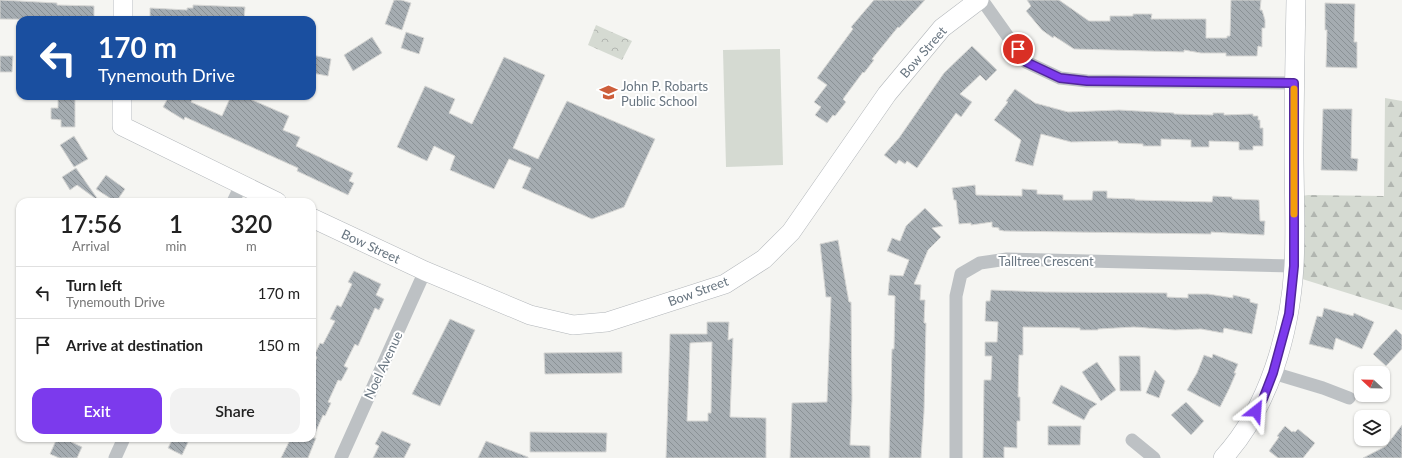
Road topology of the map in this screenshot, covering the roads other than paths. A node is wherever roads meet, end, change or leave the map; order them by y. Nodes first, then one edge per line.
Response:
1 (124, 0) edge
2 (979, 0) edge
3 (982, 0) edge
4 (1296, 0) edge
5 (123, 16) edge
6 (1294, 83) junction
7 (122, 100) edge
8 (240, 185) junction
9 (235, 198) edge
10 (269, 198) edge
11 (316, 220) edge
12 (1294, 266) junction
13 (425, 271) junction
14 (1273, 373) junction
15 (1349, 398) dead end
16 (1132, 440) dead end
17 (122, 442) edge
18 (115, 458) edge
19 (341, 458) edge
20 (956, 458) edge
21 (1154, 458) edge
22 (1223, 458) edge

1 - 5 street
2 - 13 street, Bow Street
3 - 6 street
4 - 6 street
6 - 12 street
7 - 8 street
8 - 9 street
8 - 10 street
11 - 13 street, Bow Street
12 - 14 street
12 - 20 street, Talltree Crescent
13 - 19 street, Noel Avenue
14 - 15 street
14 - 22 street
16 - 21 street
17 - 18 street

